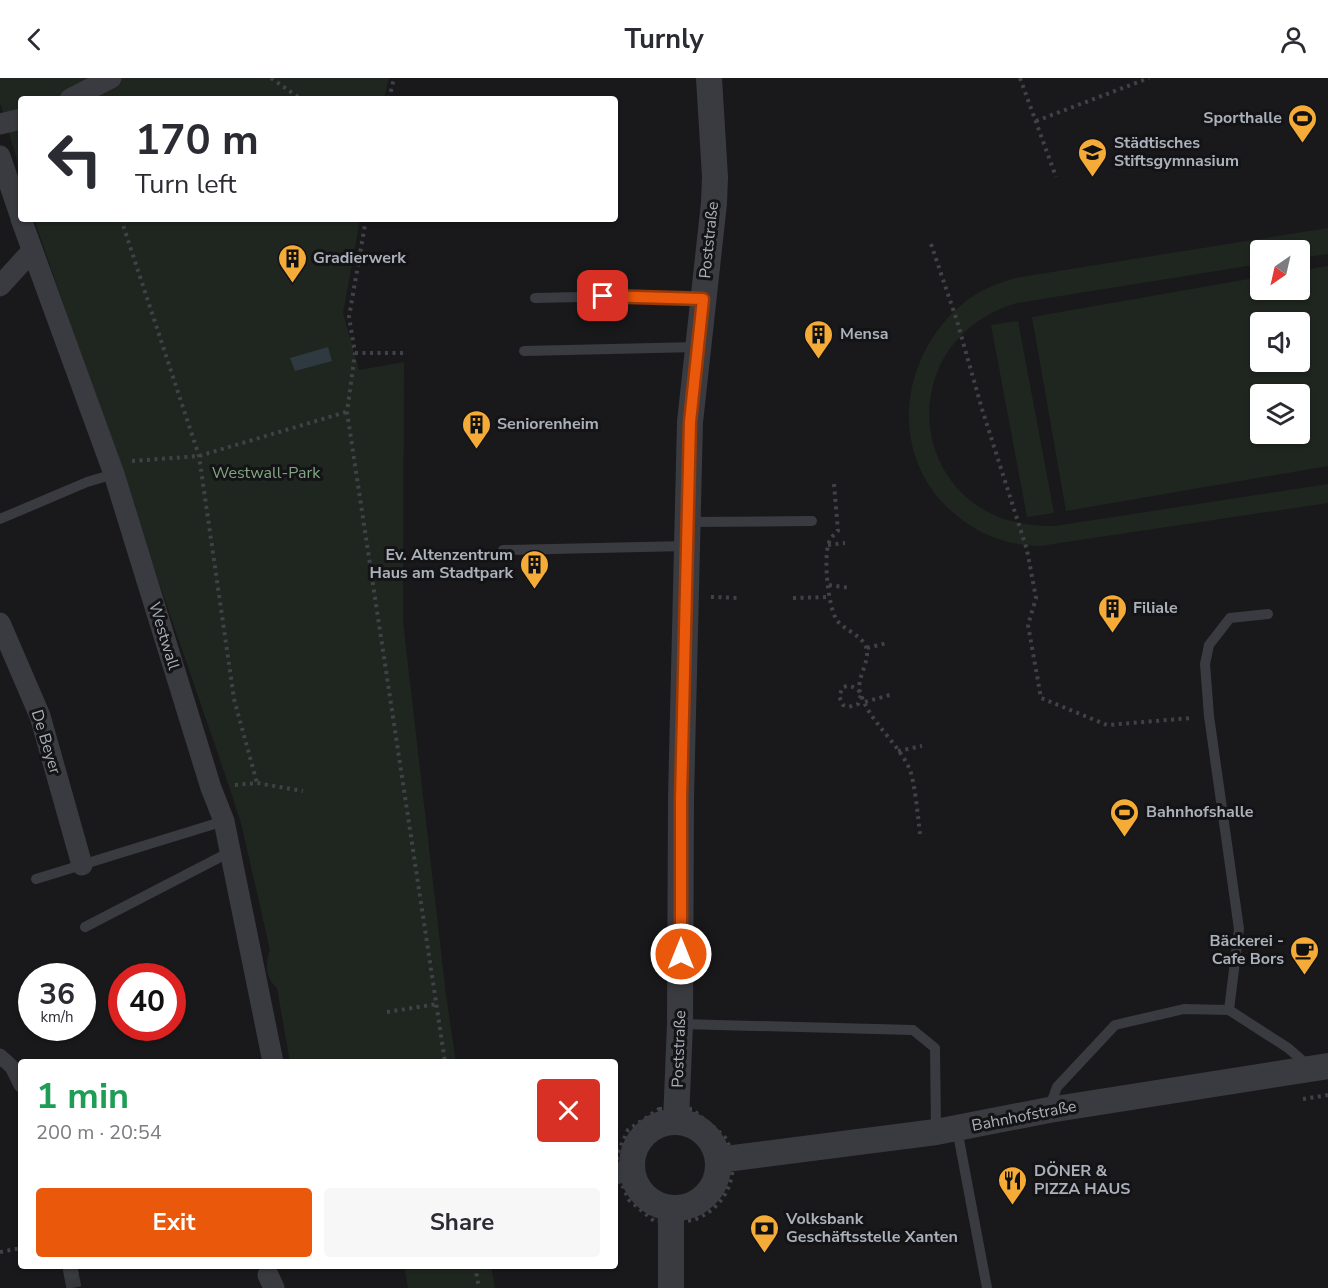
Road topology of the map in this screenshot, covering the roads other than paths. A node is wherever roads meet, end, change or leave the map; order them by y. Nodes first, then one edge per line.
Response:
1 (111, 78) edge
2 (709, 78) edge
3 (76, 96) edge
4 (18, 120) edge
5 (0, 124) edge
6 (0, 156) edge
7 (18, 210) edge
8 (22, 222) edge
9 (32, 251) junction
10 (0, 286) edge
11 (535, 298) dead end
12 (703, 299) junction
13 (698, 347) junction
14 (524, 351) dead end
15 (114, 474) junction
16 (0, 519) edge
17 (812, 521) dead end
18 (687, 534) junction
19 (503, 550) dead end
20 (1268, 614) dead end
21 (0, 623) edge
22 (224, 821) junction
23 (230, 852) junction
24 (82, 865) junction
25 (36, 879) dead end
26 (85, 927) dead end
27 (1229, 1010) junction
28 (680, 1024) junction
29 (0, 1056) edge
30 (272, 1059) edge
31 (1320, 1067) edge
32 (18, 1079) edge
33 (1049, 1110) junction
34 (677, 1115) junction
35 (946, 1131) junction
36 (725, 1160) junction
37 (621, 1172) edge
38 (671, 1215) junction
39 (671, 1288) edge
40 (987, 1288) edge

1 - 3 street
2 - 12 street, Poststraße
4 - 5 street
6 - 7 street, Westwall
8 - 9 street, Westwall
9 - 10 street
9 - 15 street, Westwall
11 - 12 lane
12 - 13 street, Poststraße
13 - 14 lane
13 - 18 street, Poststraße
15 - 16 lane
15 - 22 street, Westwall
17 - 18 lane
18 - 19 lane
18 - 28 street, Poststraße
20 - 27 lane
21 - 24 street, De Beyer
22 - 23 street, Westwall
22 - 24 lane
23 - 26 lane
23 - 30 street, Westwall
24 - 25 lane
27 - 31 lane
27 - 33 lane
28 - 34 street, Poststraße
28 - 35 lane
29 - 32 street
31 - 33 street, Bahnhofstraße
33 - 35 street, Bahnhofstraße
34 - 36 street
34 - 37 street
35 - 36 street, Bahnhofstraße
35 - 40 lane
36 - 38 street
37 - 38 street
38 - 39 street

